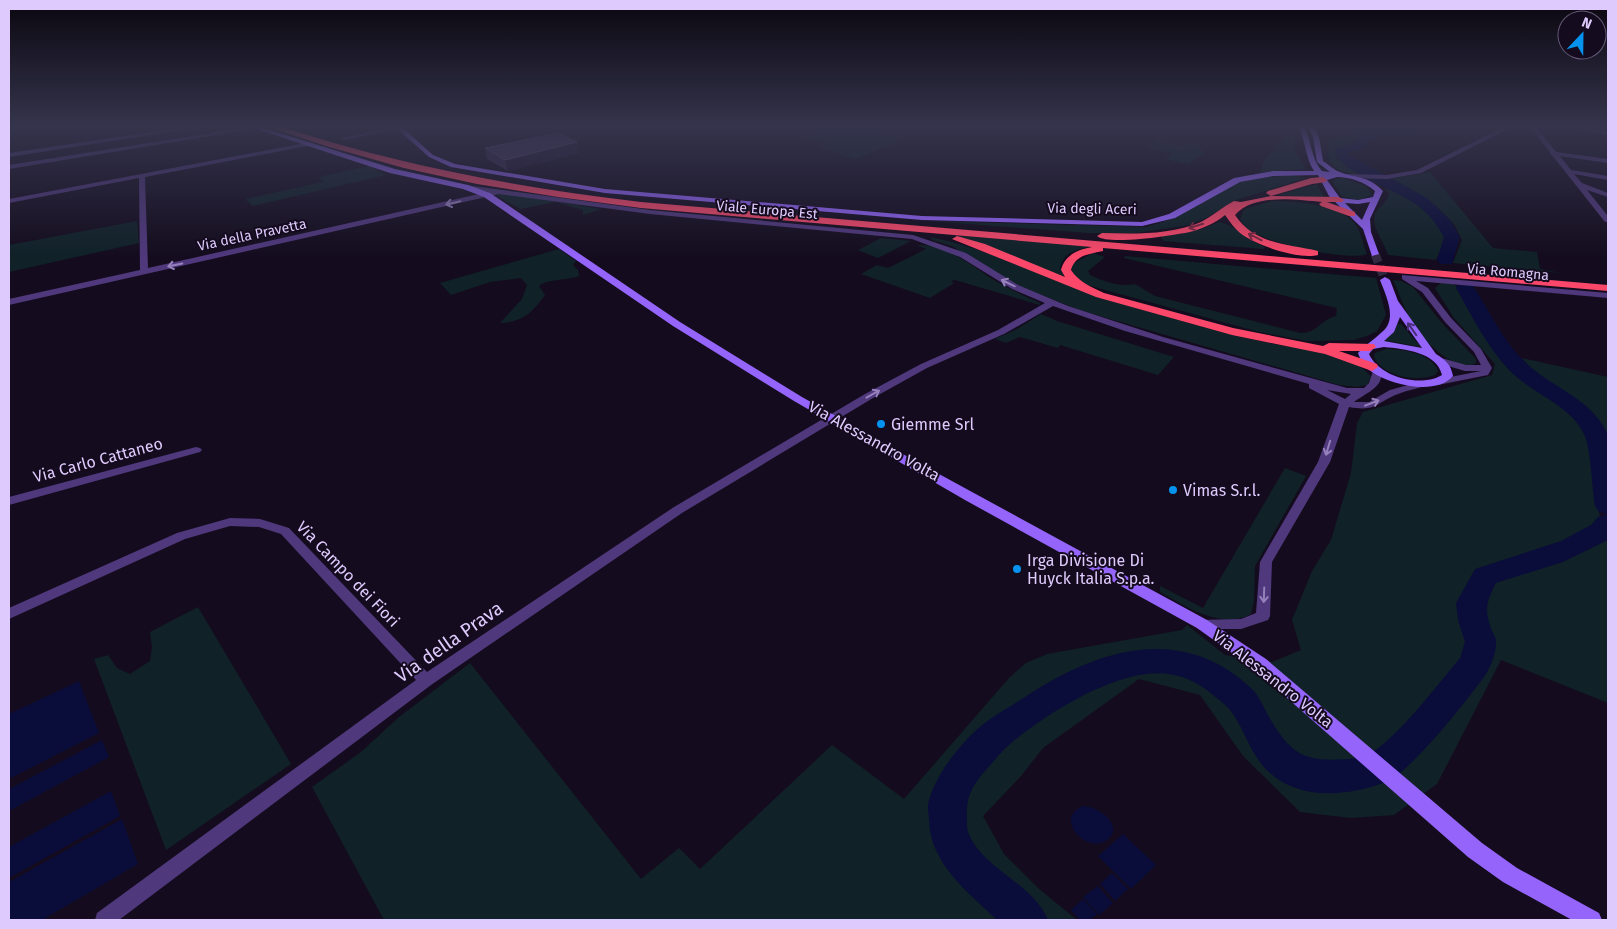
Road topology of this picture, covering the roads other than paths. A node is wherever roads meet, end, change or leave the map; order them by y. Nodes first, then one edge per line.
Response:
1 (180, 170) edge
2 (395, 170) edge
3 (426, 170) edge
4 (449, 170) edge
5 (478, 170) edge
6 (1317, 170) edge
7 (1333, 170) edge
8 (1419, 170) edge
9 (1566, 171) joint
10 (1280, 173) junction
11 (1341, 175) junction
12 (1320, 176) junction
13 (142, 178) junction
14 (1608, 178) edge
15 (1310, 179) junction
16 (1371, 180) junction
17 (1578, 184) junction
18 (465, 186) junction
19 (501, 191) junction
20 (1608, 194) edge
21 (487, 195) junction
22 (1296, 199) junction
23 (1376, 199) junction
24 (1339, 200) junction
25 (9, 201) edge
26 (1352, 214) junction
27 (922, 218) joint
28 (1608, 220) edge
29 (837, 222) junction
30 (1366, 228) junction
31 (1007, 231) junction
32 (1375, 254) tunnel mouth
33 (1246, 257) junction
34 (1475, 271) junction
35 (144, 272) junction
36 (1427, 279) junction
37 (1385, 280) tunnel mouth
38 (1608, 283) edge
39 (1608, 288) edge
40 (1425, 290) junction
41 (1608, 296) edge
42 (1393, 301) junction
43 (9, 302) edge
44 (1052, 303) junction
45 (1372, 346) junction
46 (1436, 358) junction
47 (1487, 368) junction
48 (1375, 369) junction
49 (1279, 372) junction
50 (1438, 382) junction
51 (1426, 384) junction
52 (1363, 391) junction
53 (1345, 403) junction
54 (831, 418) junction
55 (196, 450) dead end
56 (9, 501) edge
57 (9, 614) edge
58 (1202, 624) junction
59 (426, 682) junction
60 (104, 920) edge
61 (1592, 920) edge

1 - 13 street
2 - 18 street, Via Alessandro Volta
3 - 29 highway
4 - 31 highway
5 - 27 street, Viale Europa Est
6 - 12 street
7 - 11 street
8 - 16 street
9 - 14 street
9 - 17 street
10 - 12 street
10 - 15 street
10 - 27 street, Via degli Aceri
11 - 12 street
11 - 16 street
12 - 15 highway
12 - 24 street
13 - 25 street
13 - 35 street
15 -> 31 highway
16 - 23 street
17 - 20 street
17 - 28 street
18 - 19 street, Viale Europa Est
18 - 21 street, Via Alessandro Volta
19 - 21 street, Via della Pravetta
44 -> 19 street, Viale Europa Est
21 -> 35 street, Via della Pravetta
21 - 54 street, Via Alessandro Volta
22 - 24 highway
22 - 26 highway
34 -> 22 highway
23 - 24 street
23 - 30 street
24 - 26 street
26 - 30 street
29 - 33 highway
29 - 48 highway
30 - 32 street
31 - 34 highway
33 - 39 highway
33 - 45 highway
34 - 38 highway
35 - 43 street, Via della Pravetta
36 - 40 street
36 - 40 street, Via Romagna
36 - 41 street, Via Romagna
37 - 42 street
40 - 47 street
42 - 45 street
46 -> 42 street
44 - 49 street, Viale Europa Est
54 -> 44 street
45 - 46 street
45 - 48 street
46 - 47 street
46 - 50 street
47 - 50 street
48 - 51 street
48 - 52 street
49 - 52 street
49 - 53 street
50 - 51 street
53 -> 51 street
52 - 53 street
53 -> 58 street
54 - 58 street, Via Alessandro Volta
54 - 59 street, Via della Prava
55 - 56 street, Via Carlo Cattaneo
57 - 59 street, Via Campo dei Fiori
58 - 61 street, Via Alessandro Volta
59 - 60 street, Via della Prava

